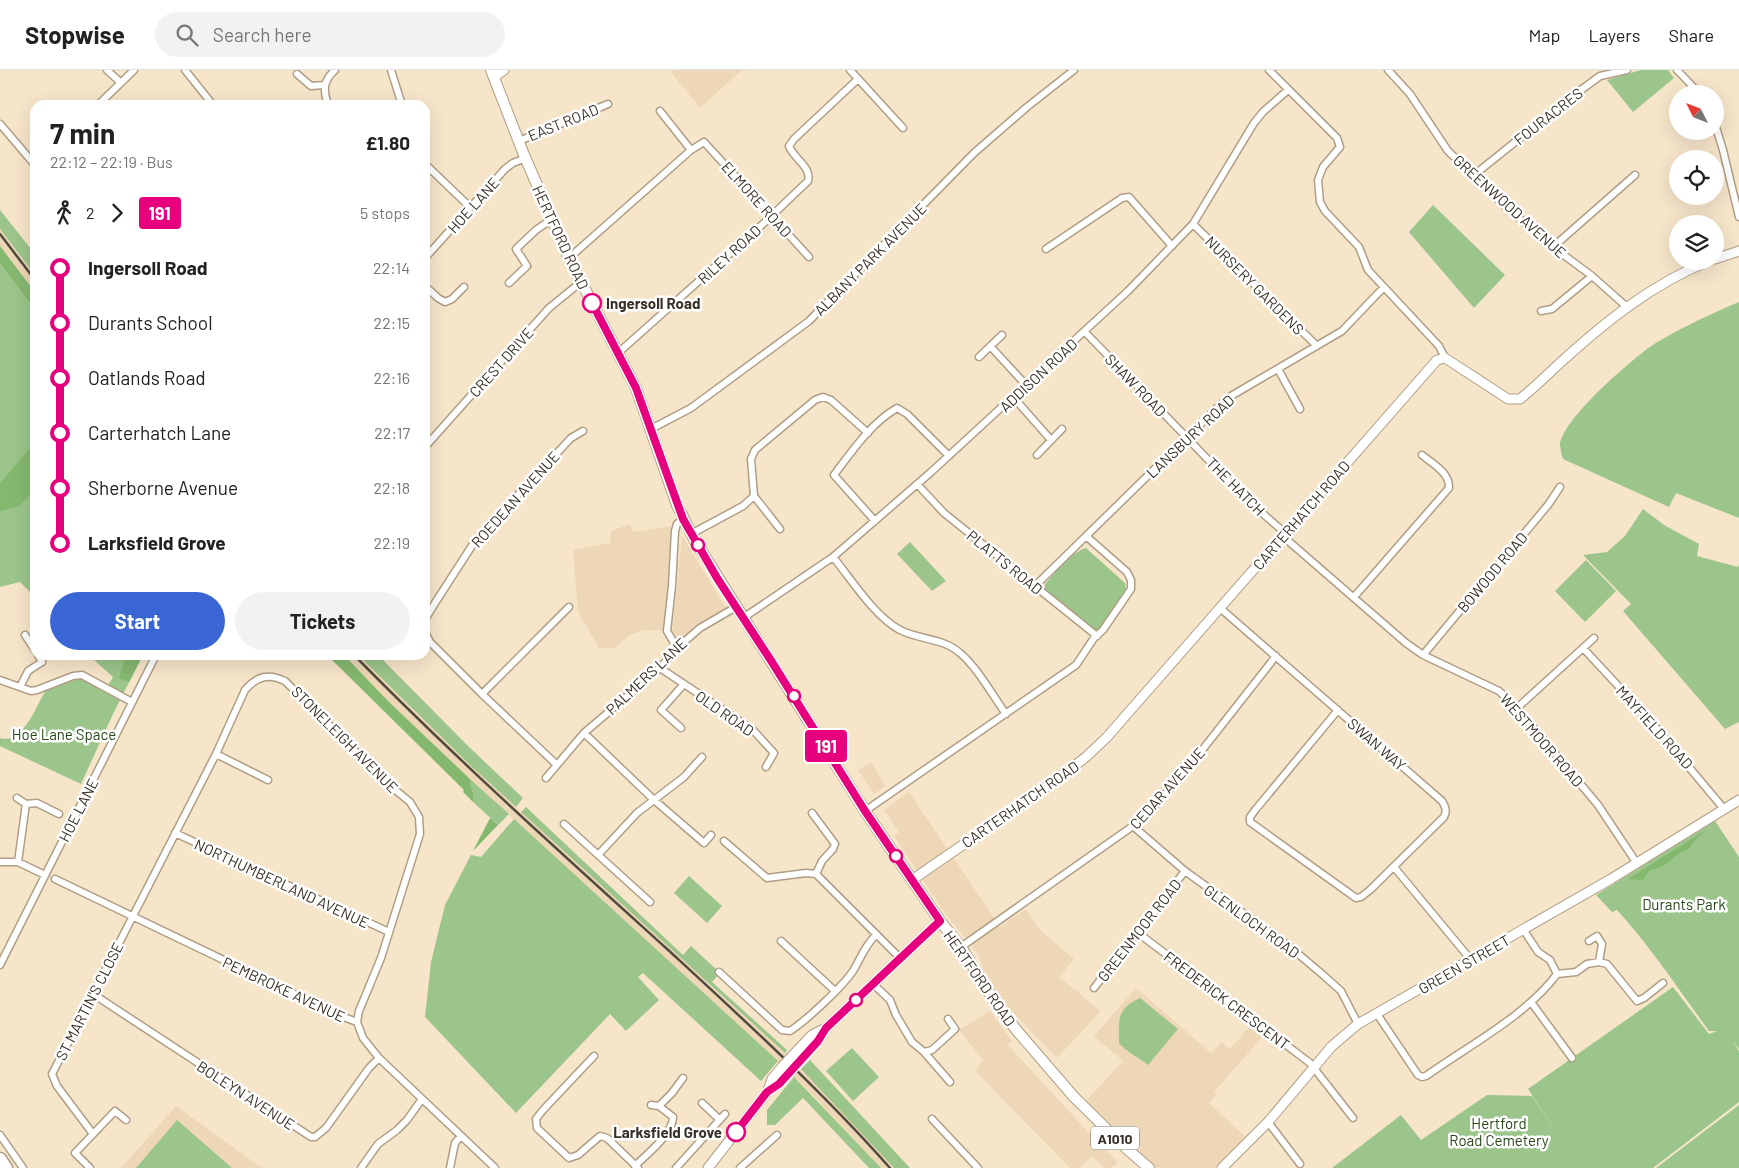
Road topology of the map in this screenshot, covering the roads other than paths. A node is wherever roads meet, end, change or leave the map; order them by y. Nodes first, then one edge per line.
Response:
1 (107, 70) edge
2 (134, 70) edge
3 (185, 70) edge
4 (335, 70) edge
5 (391, 70) edge
6 (504, 70) edge
7 (850, 70) edge
8 (1074, 70) edge
9 (1269, 70) edge
10 (1388, 70) edge
11 (1627, 70) edge
12 (1677, 70) edge
13 (297, 74) dead end
14 (493, 74) edge
15 (858, 78) junction
16 (121, 83) junction
17 (324, 85) junction
18 (1691, 85) edge
19 (1288, 90) junction
20 (103, 100) edge
21 (209, 100) edge
22 (326, 100) edge
23 (400, 100) edge
24 (608, 104) dead end
25 (660, 111) dead end
26 (0, 124) edge
27 (903, 128) dead end
28 (1720, 140) edge
29 (519, 141) junction
30 (691, 150) junction
31 (526, 158) junction
32 (30, 159) edge
33 (430, 169) edge
34 (1474, 175) junction
35 (1636, 175) dead end
36 (470, 207) junction
37 (772, 215) junction
38 (1739, 217) edge
39 (552, 219) junction
40 (1193, 224) junction
41 (1172, 246) junction
42 (1553, 247) junction
43 (1046, 249) dead end
44 (1739, 250) edge
45 (430, 252) edge
46 (1724, 256) edge
47 (809, 257) dead end
48 (569, 258) junction
49 (1689, 270) edge
50 (1592, 276) junction
51 (581, 282) junction
52 (509, 283) dead end
53 (464, 287) dead end
54 (1384, 287) junction
55 (430, 291) edge
56 (1626, 307) junction
57 (1541, 311) dead end
58 (1084, 332) junction
59 (1002, 335) dead end
60 (991, 346) junction
61 (1316, 346) junction
62 (618, 353) junction
63 (979, 357) dead end
64 (1445, 358) junction
65 (1278, 369) junction
66 (1026, 386) junction
67 (1014, 398) junction
68 (1300, 409) dead end
69 (651, 429) junction
70 (1062, 429) dead end
71 (583, 431) dead end
72 (868, 433) junction
73 (1187, 437) junction
74 (1051, 440) junction
75 (430, 441) edge
76 (1037, 454) dead end
77 (1422, 455) dead end
78 (949, 456) junction
79 (917, 484) junction
80 (1560, 486) dead end
81 (754, 496) junction
82 (683, 519) junction
83 (874, 522) junction
84 (780, 529) dead end
85 (1285, 533) junction
86 (691, 534) junction
87 (1086, 536) junction
88 (833, 557) junction
89 (1035, 586) junction
90 (1354, 596) junction
91 (736, 607) junction
92 (568, 608) dead end
93 (1220, 608) junction
94 (430, 611) edge
95 (743, 618) junction
96 (25, 634) dead end
97 (1097, 636) junction
98 (1594, 638) dead end
99 (30, 642) edge
100 (430, 642) edge
101 (677, 648) junction
102 (1583, 648) junction
103 (1422, 655) junction
104 (1276, 656) junction
105 (41, 660) edge
106 (153, 660) edge
107 (660, 668) junction
108 (0, 680) edge
109 (684, 684) junction
110 (20, 687) junction
111 (482, 694) junction
112 (132, 702) junction
113 (1517, 708) junction
114 (1338, 710) junction
115 (1006, 714) junction
116 (681, 728) dead end
117 (584, 734) junction
118 (216, 754) junction
119 (702, 757) dead end
120 (556, 765) junction
121 (766, 767) dead end
122 (546, 778) dead end
123 (268, 780) dead end
124 (17, 798) dead end
125 (653, 799) junction
126 (1739, 800) edge
127 (26, 804) junction
128 (1724, 808) junction
129 (865, 811) junction
130 (812, 813) dead end
131 (59, 814) dead end
132 (564, 824) dead end
133 (1134, 827) junction
134 (175, 833) junction
135 (711, 835) dead end
136 (724, 841) dead end
137 (598, 855) junction
138 (0, 862) edge
139 (18, 862) junction
140 (1636, 862) junction
141 (1394, 867) junction
142 (1185, 871) junction
143 (816, 874) junction
144 (45, 875) junction
145 (54, 879) dead end
146 (912, 880) junction
147 (650, 902) dead end
148 (132, 918) junction
149 (940, 921) junction
150 (1522, 929) junction
151 (388, 932) junction
152 (1138, 933) junction
153 (876, 935) junction
154 (781, 941) dead end
155 (1589, 941) dead end
156 (962, 947) junction
157 (900, 958) junction
158 (1471, 960) junction
159 (1599, 962) junction
160 (0, 965) edge
161 (719, 972) dead end
162 (1557, 974) junction
163 (872, 983) junction
164 (1663, 983) dead end
165 (1094, 988) dead end
166 (835, 991) junction
167 (93, 994) junction
168 (1531, 1002) junction
169 (1377, 1014) junction
170 (948, 1019) dead end
171 (357, 1022) junction
172 (1358, 1024) junction
173 (924, 1052) junction
174 (594, 1056) dead end
175 (378, 1058) junction
176 (1572, 1058) dead end
177 (1314, 1068) junction
178 (683, 1078) dead end
179 (950, 1082) dead end
180 (422, 1099) junction
181 (702, 1103) dead end
182 (651, 1105) dead end
183 (660, 1106) junction
184 (725, 1114) dead end
185 (1353, 1118) dead end
186 (932, 1119) dead end
187 (126, 1120) dead end
188 (720, 1120) junction
189 (1268, 1122) junction
190 (93, 1134) junction
191 (0, 1135) edge
192 (777, 1135) dead end
193 (461, 1136) junction
194 (0, 1159) edge
195 (1300, 1164) dead end
196 (1142, 1166) edge
197 (636, 1167) edge
198 (6, 1168) edge
199 (23, 1168) edge
200 (90, 1168) edge
201 (361, 1168) edge
202 (450, 1168) edge
203 (495, 1168) edge
204 (676, 1168) edge
205 (708, 1168) edge
206 (740, 1168) edge
207 (978, 1168) edge
208 (1222, 1168) edge

1 - 16 street
2 - 16 street
3 - 21 street
4 - 17 street
5 - 23 street
6 - 14 street
7 - 15 street
8 - 69 street, ALBANY PARK AVENUE
9 - 19 street
10 - 34 street, GREENWOOD AVENUE
11 - 34 street, FOURACRES
12 - 18 street
13 - 17 street
14 - 29 main road, HERTFORD ROAD / A1010
15 - 27 street
15 - 37 street, RILEY ROAD
16 - 20 street
17 - 22 street
19 - 40 street, ADDISON ROAD
19 - 54 street
24 - 29 street, EAST ROAD
25 - 30 street
26 - 32 street
28 - 38 street
29 - 31 main road, HERTFORD ROAD / A1010
30 - 37 street, ELMORE ROAD
30 - 48 street
31 - 36 street, HOE LANE
31 - 39 main road, HERTFORD ROAD / A1010
33 - 36 street
34 - 42 street, GREENWOOD AVENUE
35 - 42 street
36 - 45 street, HOE LANE
37 - 47 street, ELMORE ROAD
37 - 62 street, RILEY ROAD
39 - 48 main road, HERTFORD ROAD / A1010
39 - 52 street
40 - 41 street, ADDISON ROAD
40 - 61 street, NURSERY GARDENS
41 - 43 street
41 - 58 street, ADDISON ROAD
42 - 50 street, GREENWOOD AVENUE
44 - 46 street
48 - 51 main road, HERTFORD ROAD / A1010
49 - 56 street
50 - 56 street, GREENWOOD AVENUE
50 - 57 street
51 - 62 main road, HERTFORD ROAD / A1010
51 - 75 street, CREST DRIVE
53 - 55 street
54 - 61 street, LANSBURY ROAD
54 - 64 street
56 - 64 street
58 - 66 street, ADDISON ROAD
58 - 73 street, SHAW ROAD
59 - 60 street
60 - 63 street
60 - 66 street
61 - 65 street, LANSBURY ROAD
62 - 69 main road, HERTFORD ROAD / A1010
64 - 85 street, CARTERHATCH ROAD
65 - 68 street
65 - 73 street, LANSBURY ROAD
66 - 67 street, ADDISON ROAD
67 - 74 street
67 - 78 street, ADDISON ROAD
69 - 82 main road, HERTFORD ROAD / A1010
70 - 74 street
71 - 94 street, ROEDEAN AVENUE
72 - 78 street
72 - 81 street
72 - 83 street
73 - 85 street, THE HATCH
73 - 87 street, LANSBURY ROAD
74 - 76 street
77 - 90 street
78 - 79 street, ADDISON ROAD
79 - 83 street, ADDISON ROAD
79 - 89 street, PLATTS ROAD
80 - 103 street, BOWOOD ROAD
81 - 84 street
81 - 86 street
82 - 86 main road, HERTFORD ROAD / A1010
82 - 101 street
83 - 88 street, ADDISON ROAD
85 - 90 street, WESTMOOR ROAD
85 - 93 street, CARTERHATCH ROAD
86 - 91 main road, HERTFORD ROAD / A1010
87 - 89 street, LANSBURY ROAD
87 - 97 street
88 - 95 street, ADDISON ROAD
88 - 115 street
89 - 97 street, PLATTS ROAD
90 - 103 street, WESTMOOR ROAD
91 - 95 main road, HERTFORD ROAD / A1010
91 - 101 street, PALMERS LANE
92 - 111 street
93 - 104 street, SWAN WAY
93 - 146 street, CARTERHATCH ROAD
95 - 129 main road, HERTFORD ROAD / A1010
96 - 99 street
97 - 115 street
98 - 102 street
100 - 111 street
101 - 107 street, PALMERS LANE
102 - 113 street
102 - 128 street, MAYFIELD ROAD
103 - 113 street, WESTMOOR ROAD
104 - 114 street, SWAN WAY
104 - 133 street, CEDAR AVENUE
105 - 110 street
106 - 112 street, HOE LANE
107 - 109 street, OLD ROAD
107 - 117 street, PALMERS LANE
108 - 110 street
109 - 116 street, OLD ROAD
109 - 121 street, OLD ROAD
110 - 112 street
111 - 120 street
112 - 144 street, HOE LANE
113 - 140 street, WESTMOOR ROAD
114 - 141 street, SWAN WAY
114 - 141 street, SWAN WAY
115 - 129 street
117 - 120 street, PALMERS LANE
117 - 125 street
118 - 123 street
118 - 134 street, STONELEIGH AVENUE
118 - 151 street, STONELEIGH AVENUE
119 - 125 street
120 - 122 street, PALMERS LANE
124 - 127 street
125 - 135 street
125 - 137 street
126 - 128 street, GREEN STREET
127 - 131 street
127 - 139 street
128 - 140 street, GREEN STREET
129 - 146 main road, HERTFORD ROAD / A1010
130 - 143 street
132 - 137 street
133 - 142 street, GLENLOCH ROAD
133 - 156 street, CEDAR AVENUE
134 - 148 street, STONELEIGH AVENUE
134 - 151 street, NORTHUMBERLAND AVENUE
136 - 143 street
137 - 147 street
138 - 139 street
139 - 144 street
140 - 150 street, GREEN STREET
141 - 158 street
142 - 152 street, GREENMOOR ROAD
142 - 172 street, GLENLOCH ROAD
143 - 153 street
144 - 160 street, HOE LANE
145 - 148 street, PEMBROKE AVENUE
146 - 149 main road, HERTFORD ROAD / A1010
148 - 167 street, ST MARTIN'S CLOSE
148 - 171 street, PEMBROKE AVENUE
149 - 156 main road, HERTFORD ROAD / A1010
149 - 157 street
150 - 158 street, GREEN STREET
150 - 162 street
151 - 171 street, STONELEIGH AVENUE
152 - 165 street, GREENMOOR ROAD
152 - 177 street, FREDERICK CRESCENT
153 - 157 street
153 - 166 street
154 - 166 street
155 - 159 street
156 - 196 main road, HERTFORD ROAD / A1010
157 - 163 street
158 - 169 street, GREEN STREET
159 - 162 street
159 - 164 street
161 - 166 street
162 - 168 street
163 - 173 street
163 - 205 street, bridge
167 - 175 street, BOLEYN AVENUE
167 - 190 street, ST MARTIN'S CLOSE
168 - 169 street
168 - 176 street
169 - 172 street, GREEN STREET
170 - 173 street
171 - 175 street, PEMBROKE AVENUE
172 - 177 street, GREEN STREET
173 - 179 street
174 - 197 street
175 - 180 street, PEMBROKE AVENUE
177 - 185 street, FREDERICK CRESCENT
177 - 189 street, GREEN STREET
178 - 183 street
180 - 193 street, PEMBROKE AVENUE
180 - 201 street
181 - 188 street
182 - 183 street
183 - 197 street
184 - 188 street
186 - 207 street
187 - 190 street
188 - 204 street
189 - 195 street
189 - 208 street, GREEN STREET
190 - 200 street
191 - 199 street
192 - 206 street
193 - 202 street
193 - 203 street, PEMBROKE AVENUE
194 - 198 highway

